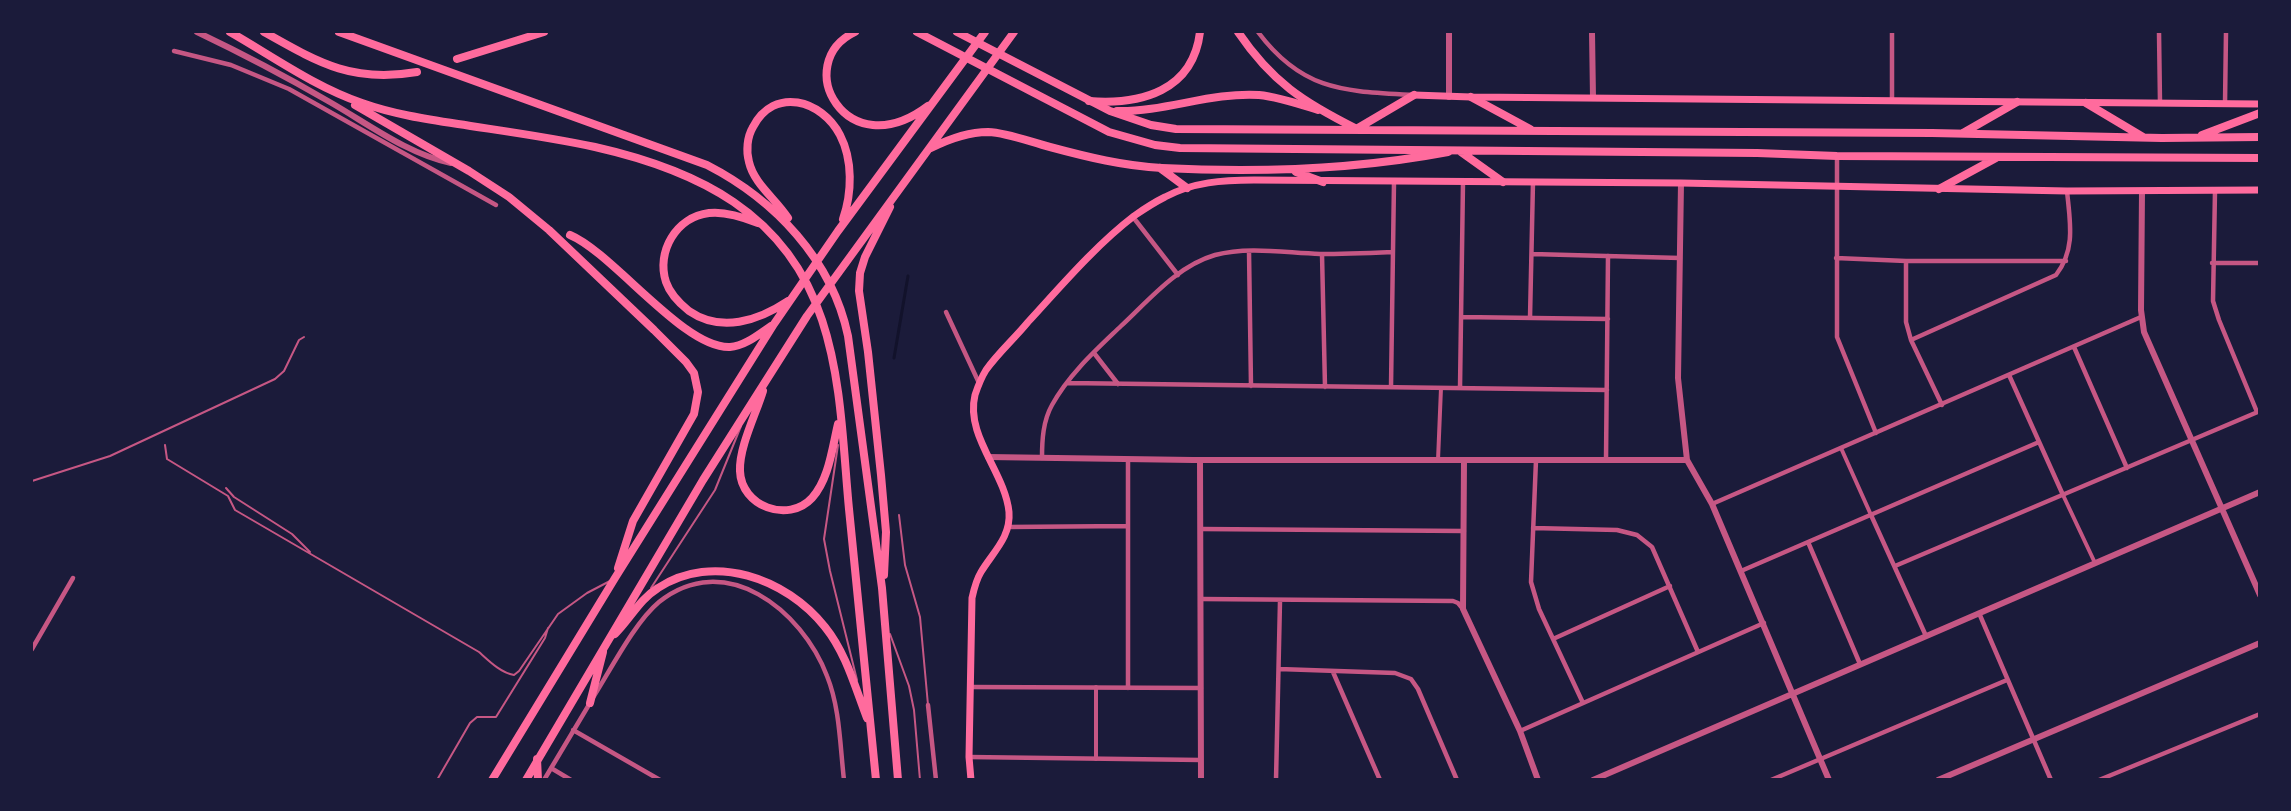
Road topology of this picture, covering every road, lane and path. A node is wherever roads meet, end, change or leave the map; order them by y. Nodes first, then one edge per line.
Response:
1 (197, 32) edge
2 (230, 32) edge
3 (264, 32) edge
4 (339, 32) edge
5 (544, 32) edge
6 (855, 32) edge
7 (917, 32) edge
8 (957, 32) edge
9 (985, 32) edge
10 (1014, 32) edge
11 (1200, 32) edge
12 (1238, 32) edge
13 (1258, 32) edge
14 (1449, 32) edge
15 (1592, 32) edge
16 (1892, 32) edge
17 (2159, 32) edge
18 (2226, 32) edge
19 (174, 51) dead end
20 (457, 60) dead end
21 (417, 72) dead end
22 (334, 93) junction
23 (1414, 95) junction
24 (1449, 96) junction
25 (1471, 97) junction
26 (1593, 98) junction
27 (935, 100) junction
28 (1089, 101) junction
29 (1892, 101) junction
30 (2017, 102) junction
31 (2086, 103) junction
32 (2160, 103) junction
33 (2225, 104) junction
34 (2259, 104) edge
35 (1110, 111) junction
36 (1325, 113) junction
37 (2259, 113) edge
38 (1357, 129) junction
39 (1531, 130) junction
40 (1962, 134) junction
41 (2259, 137) edge
42 (2144, 138) junction
43 (2195, 138) junction
44 (928, 149) junction
45 (1448, 152) junction
46 (1460, 152) junction
47 (1837, 156) junction
48 (1997, 157) junction
49 (2259, 158) edge
50 (459, 165) junction
51 (1159, 168) junction
52 (1290, 170) junction
53 (1323, 182) junction
54 (1394, 182) junction
55 (1463, 182) junction
56 (1503, 182) junction
57 (1533, 182) junction
58 (1681, 183) junction
59 (1837, 187) junction
60 (1187, 188) junction
61 (1940, 189) junction
62 (2259, 190) edge
63 (2067, 191) junction
64 (2142, 191) junction
65 (2215, 191) junction
66 (896, 194) junction
67 (496, 205) dead end
68 (1133, 217) junction
69 (766, 227) junction
70 (838, 231) junction
71 (570, 235) dead end
72 (799, 236) junction
73 (1249, 251) junction
74 (1393, 252) junction
75 (1322, 254) junction
76 (1532, 254) junction
77 (1608, 256) junction
78 (1680, 258) junction
79 (1836, 258) junction
80 (1906, 261) junction
81 (2066, 261) junction
82 (2212, 263) junction
83 (2259, 263) edge
84 (1178, 275) junction
85 (791, 299) junction
86 (946, 312) dead end
87 (1461, 317) junction
88 (2142, 317) junction
89 (1530, 318) junction
90 (1608, 320) junction
91 (774, 324) junction
92 (304, 337) dead end
93 (1911, 340) junction
94 (2074, 346) junction
95 (1094, 353) junction
96 (2009, 375) junction
97 (768, 377) junction
98 (979, 383) junction
99 (1067, 383) junction
100 (1118, 384) junction
101 (1251, 386) junction
102 (1324, 387) junction
103 (1391, 387) junction
104 (1441, 388) junction
105 (1460, 388) junction
106 (1607, 390) junction
107 (1942, 405) junction
108 (747, 411) junction
109 (2258, 412) edge
110 (840, 415) junction
111 (1876, 434) junction
112 (2192, 440) junction
113 (2039, 442) junction
114 (165, 445) dead end
115 (1841, 448) junction
116 (988, 457) junction
117 (1042, 458) junction
118 (1128, 459) junction
119 (1200, 460) junction
120 (1438, 460) junction
121 (1464, 460) junction
122 (1536, 460) junction
123 (1606, 460) junction
124 (1687, 460) junction
125 (2127, 468) junction
126 (32, 481) edge
127 (226, 488) dead end
128 (2259, 492) edge
129 (2064, 495) junction
130 (1712, 504) junction
131 (2223, 508) junction
132 (899, 515) dead end
133 (1871, 515) junction
134 (1128, 526) junction
135 (1008, 527) junction
136 (1533, 528) junction
137 (1201, 529) junction
138 (1464, 531) junction
139 (1808, 542) junction
140 (312, 554) junction
141 (2095, 563) junction
142 (1895, 566) junction
143 (1741, 571) junction
144 (2256, 577) edge
145 (73, 578) dead end
146 (615, 578) junction
147 (1670, 586) junction
148 (882, 588) junction
149 (2259, 595) edge
150 (644, 598) junction
151 (1201, 599) junction
152 (1280, 601) junction
153 (1463, 609) junction
154 (1978, 613) junction
155 (1764, 622) junction
156 (549, 625) junction
157 (886, 625) junction
158 (1926, 636) junction
159 (1553, 639) junction
160 (2259, 642) edge
161 (604, 645) junction
162 (32, 649) edge
163 (1698, 652) junction
164 (1860, 664) junction
165 (1278, 669) junction
166 (1333, 672) junction
167 (2007, 680) junction
168 (970, 687) junction
169 (1096, 687) junction
170 (1128, 688) junction
171 (1201, 688) junction
172 (1792, 693) junction
173 (590, 703) junction
174 (1583, 703) junction
175 (928, 705) joint
176 (2259, 714) edge
177 (573, 730) junction
178 (871, 730) junction
179 (1520, 731) junction
180 (2033, 739) junction
181 (969, 757) junction
182 (537, 759) junction
183 (1096, 759) junction
184 (1820, 759) junction
185 (1201, 760) junction
186 (551, 768) junction
187 (437, 780) edge
188 (492, 780) edge
189 (525, 780) edge
190 (538, 780) edge
191 (544, 780) edge
192 (571, 780) edge
193 (660, 780) edge
194 (844, 780) edge
195 (876, 780) edge
196 (898, 780) edge
197 (920, 780) edge
198 (936, 780) edge
199 (971, 780) edge
200 (1201, 780) edge
201 (1276, 780) edge
202 (1380, 780) edge
203 (1457, 780) edge
204 (1538, 780) edge
205 (1593, 780) edge
206 (1771, 780) edge
207 (1830, 780) edge
208 (1938, 780) edge
209 (2051, 780) edge
210 (2099, 780) edge

1 - 50 street
2 - 22 highway
3 - 21 main road
4 - 72 highway
5 - 20 main road
6 - 27 highway
7 - 45 main road
8 - 28 main road
9 - 27 highway
10 - 44 highway
11 - 28 highway
12 - 36 highway
13 - 23 street
14 - 24 street
15 - 26 street
16 - 29 street
17 - 32 street
18 - 33 street
19 - 67 street
22 - 50 highway
22 - 69 highway
23 - 24 main road
23 - 38 main road
24 - 25 main road
25 - 26 main road
25 - 39 main road
26 - 29 main road
27 - 70 highway
28 - 35 main road
29 - 30 main road
30 - 31 main road
30 - 40 main road
31 - 32 main road
31 - 42 main road
32 - 33 main road
33 - 34 main road
35 - 36 main road
35 - 38 main road
36 - 38 highway
37 - 43 main road
38 - 39 main road
39 - 40 main road
40 - 42 main road
41 - 43 main road
42 - 43 main road
44 - 51 highway
44 - 66 highway
45 - 46 main road
45 - 52 highway
46 - 47 main road
46 - 56 main road
47 - 48 main road
47 - 59 street
48 - 49 main road
48 - 61 main road
50 - 146 highway
51 - 52 highway
51 - 60 highway
52 - 53 highway
53 - 54 main road
53 - 60 main road
54 - 55 main road
54 - 74 street
55 - 56 main road
55 - 87 street
56 - 57 main road
57 - 58 main road
57 - 76 street
58 - 59 main road
58 - 78 street
59 - 61 main road
59 - 79 street
60 - 68 main road
61 - 63 main road
62 - 65 main road
63 - 64 main road
63 - 81 street
64 - 65 main road
64 - 88 street
65 - 82 street
66 - 97 highway
66 - 148 highway
68 - 84 street
68 - 98 main road
69 - 85 highway
69 - 110 highway
70 - 72 highway
70 - 85 highway
71 - 91 highway
72 - 148 highway
73 - 75 street
73 - 84 street
73 - 101 street
74 - 75 street
74 - 103 street
75 - 102 street
76 - 77 street
76 - 89 street
77 - 78 street
77 - 90 street
78 - 124 street
79 - 80 street
79 - 111 street
80 - 81 street
80 - 93 street
81 - 93 street
82 - 83 street
82 - 109 street
84 - 95 street
85 - 91 highway
86 - 98 street
87 - 89 street
87 - 105 street
88 - 94 street
88 - 112 street
89 - 90 street
90 - 106 street
91 - 146 highway
92 - 126 lane
93 - 107 street
94 - 96 street
94 - 125 street
95 - 99 street
95 - 100 street
96 - 107 street
96 - 113 street
97 - 108 highway
97 - 110 highway
98 - 116 main road
99 - 100 street
99 - 117 street
100 - 101 street
101 - 102 street
102 - 103 street
103 - 104 street
104 - 105 street
104 - 120 street
105 - 106 street
106 - 123 street
107 - 111 street
108 - 150 lane
108 - 161 highway
109 - 112 street
110 - 178 highway
110 - 178 lane
111 - 115 street
112 - 125 street
112 - 131 street
113 - 129 street
113 - 133 street
114 - 140 lane
115 - 130 street
115 - 133 street
116 - 117 street
116 - 135 main road
117 - 118 street
118 - 119 street
118 - 134 street
119 - 120 street
119 - 137 street
120 - 121 street
121 - 122 street
121 - 138 street
122 - 123 street
122 - 136 street
123 - 124 street
124 - 130 street
125 - 129 street
127 - 140 lane
128 - 131 street
129 - 141 street
129 - 142 street
130 - 143 street
131 - 141 street
131 - 144 street
132 - 175 lane
133 - 139 street
133 - 142 street
134 - 135 street
134 - 170 street
135 - 168 main road
136 - 147 street
136 - 159 street
137 - 138 street
137 - 151 street
138 - 153 street
139 - 143 street
139 - 164 street
140 - 156 lane
141 - 154 street
142 - 158 street
143 - 155 street
144 - 149 street
145 - 162 street
146 - 156 lane
146 - 188 highway
147 - 159 street
147 - 163 street
148 - 157 highway
150 - 161 highway
150 - 178 highway
151 - 152 street
151 - 171 street
152 - 153 street
152 - 165 street
153 - 179 street
154 - 158 street
154 - 167 street
155 - 163 street
155 - 172 street
156 - 187 lane
157 - 196 highway
157 - 197 lane
158 - 164 street
159 - 174 street
160 - 180 street
161 - 173 highway
161 - 182 highway
163 - 174 street
164 - 172 street
165 - 166 street
165 - 201 street
166 - 202 street
166 - 203 street
167 - 180 street
167 - 184 street
168 - 169 street
168 - 181 main road
169 - 170 street
169 - 183 street
170 - 171 street
171 - 185 street
172 - 184 street
172 - 205 street
173 - 177 street
173 - 194 street
174 - 179 street
175 - 198 street
176 - 210 street
177 - 186 street
177 - 193 street
178 - 195 highway
179 - 204 street
180 - 208 street
180 - 209 street
181 - 183 street
181 - 199 main road
182 - 189 highway
182 - 190 highway
183 - 185 street
184 - 206 street
184 - 207 street
185 - 200 street
186 - 191 street
186 - 192 street

